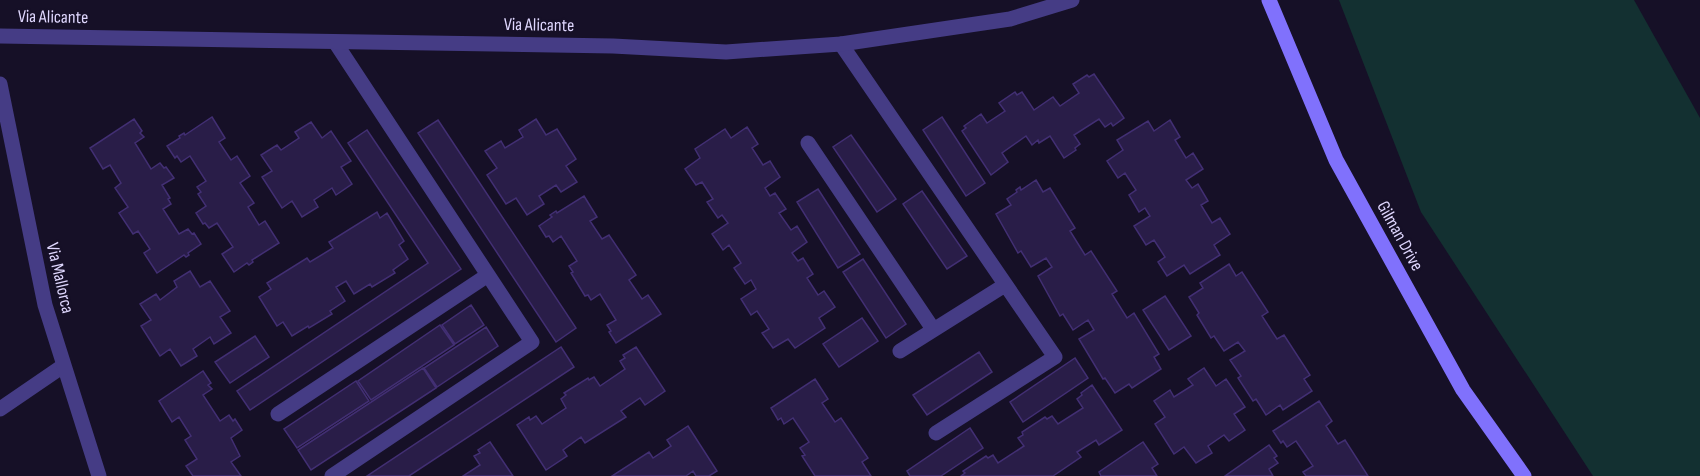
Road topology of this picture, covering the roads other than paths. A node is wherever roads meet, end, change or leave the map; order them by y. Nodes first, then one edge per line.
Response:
1 (1072, 0) edge
2 (1269, 0) edge
3 (0, 36) edge
4 (335, 42) junction
5 (841, 44) junction
6 (0, 84) edge
7 (808, 143) dead end
8 (488, 275) junction
9 (1005, 285) junction
10 (933, 329) junction
11 (900, 351) dead end
12 (63, 366) junction
13 (0, 409) edge
14 (278, 414) dead end
15 (936, 433) dead end
16 (99, 476) edge
17 (332, 476) edge
18 (1524, 476) edge

1 - 5 street, Via Alicante
2 - 18 main road, Gilman Drive
3 - 4 street, Via Alicante
4 - 5 street, Via Alicante
4 - 8 street
5 - 9 street
6 - 12 street, Via Mallorca
7 - 10 street
8 - 14 street
8 - 17 street
9 - 10 street
9 - 15 street
10 - 11 street
12 - 13 street
12 - 16 street, Via Mallorca

